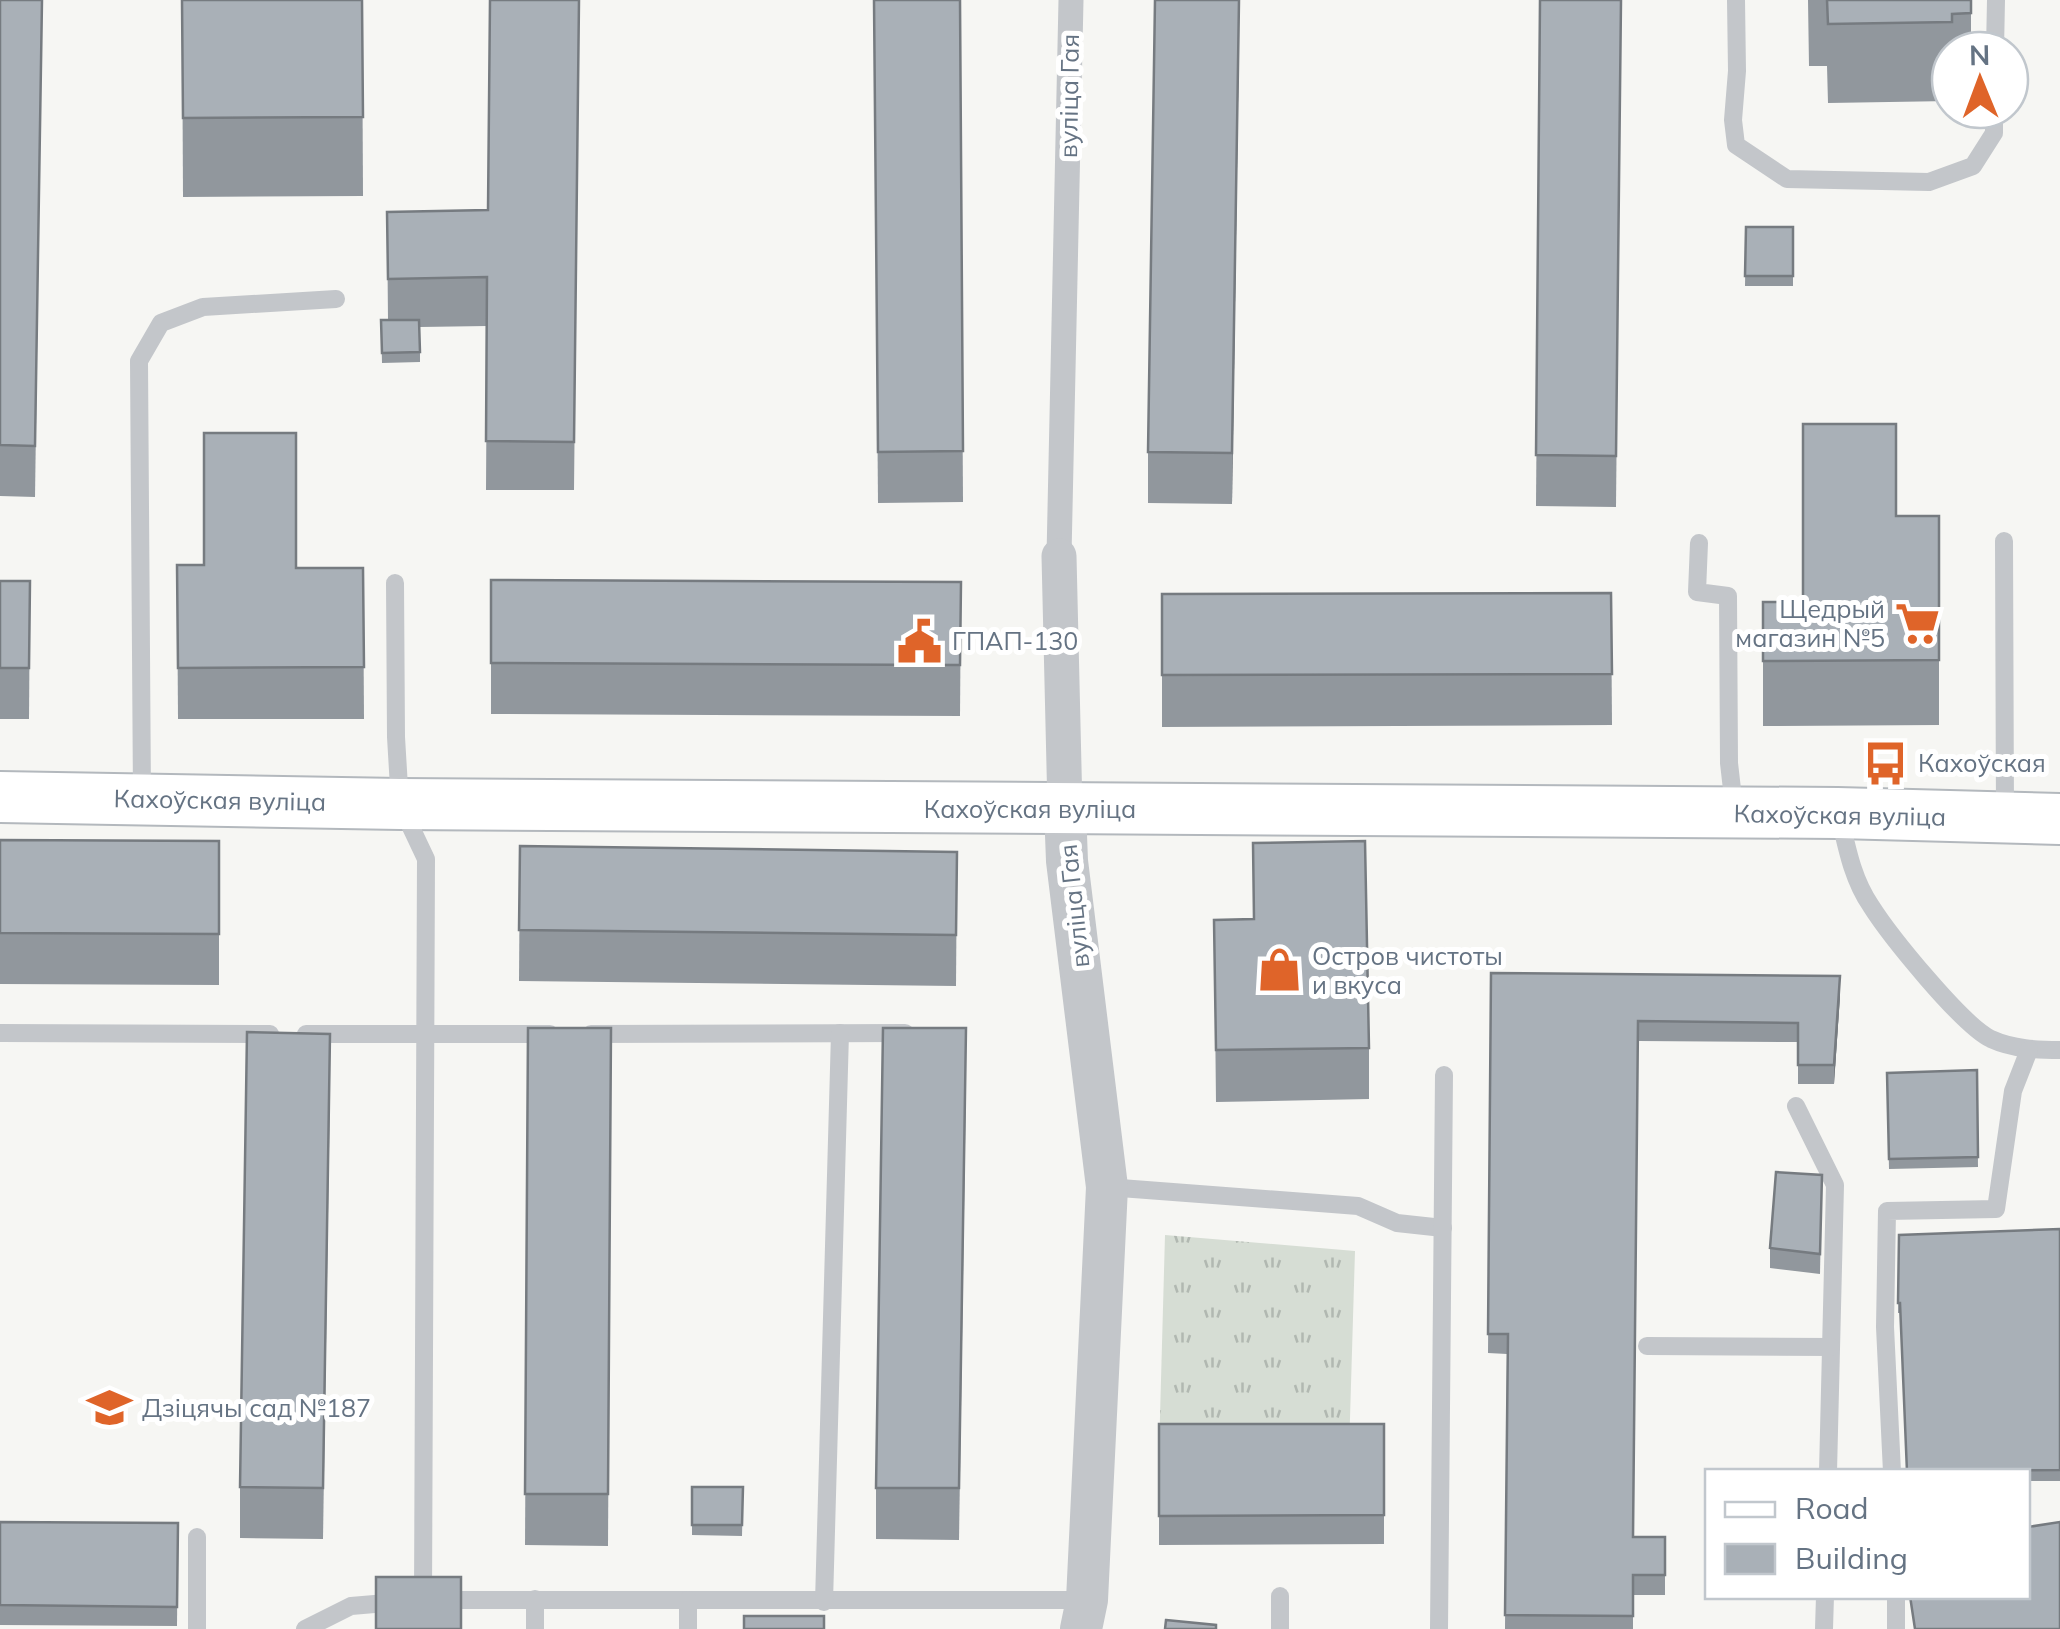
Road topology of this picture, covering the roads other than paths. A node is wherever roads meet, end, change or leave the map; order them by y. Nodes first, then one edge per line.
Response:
1 (1071, 0) edge
2 (1736, 0) edge
3 (1996, 0) edge
4 (1995, 30) edge
5 (1994, 130) edge
6 (336, 299) dead end
7 (2004, 542) dead end
8 (1699, 543) dead end
9 (1059, 556) joint
10 (396, 583) dead end
11 (0, 798) edge
12 (142, 798) junction
13 (400, 804) junction
14 (1065, 808) junction
15 (1734, 812) junction
16 (1838, 813) junction
17 (2005, 818) junction
18 (2060, 819) edge
19 (0, 1033) edge
20 (840, 1033) junction
21 (915, 1033) edge
22 (426, 1034) junction
23 (2028, 1050) junction
24 (2060, 1050) edge
25 (1444, 1075) dead end
26 (1796, 1106) dead end
27 (1107, 1187) junction
28 (1443, 1228) junction
29 (1647, 1346) dead end
30 (1831, 1347) junction
31 (1828, 1469) edge
32 (1892, 1469) edge
33 (197, 1537) dead end
34 (1280, 1596) dead end
35 (535, 1599) junction
36 (1825, 1599) edge
37 (1896, 1599) edge
38 (423, 1600) junction
39 (688, 1600) junction
40 (824, 1602) junction
41 (1084, 1614) edge
42 (196, 1629) edge
43 (305, 1629) edge
44 (536, 1629) edge
45 (688, 1629) edge
46 (1280, 1629) edge
47 (1439, 1629) edge
48 (1824, 1629) edge
49 (1896, 1629) edge

1 - 9 street, вуліца Гая
2 - 5 lane
3 - 4 lane
6 - 12 lane
7 - 17 lane
8 - 15 lane
9 - 14 street, вуліца Гая
10 - 13 lane
11 - 12 main road, Кахоўская вуліца
12 - 13 main road, Кахоўская вуліца
13 - 14 main road, Кахоўская вуліца
13 - 22 lane
14 - 15 main road, Кахоўская вуліца
14 - 27 street, вуліца Гая
15 - 16 main road, Кахоўская вуліца
16 - 17 main road, Кахоўская вуліца
16 - 23 lane
17 - 18 main road, Кахоўская вуліца
19 - 22 lane
20 - 21 lane
20 - 22 lane
20 - 40 lane
22 - 38 lane
23 - 24 lane
23 - 32 lane
25 - 28 lane
26 - 30 lane
27 - 28 lane
27 - 41 street, вуліца Гая
28 - 47 lane
29 - 30 lane
30 - 31 lane
33 - 42 lane
34 - 46 lane
35 - 38 lane
35 - 39 lane
35 - 44 lane
36 - 48 lane
37 - 49 lane
38 - 43 lane
39 - 40 lane
39 - 45 lane
40 - 41 lane

